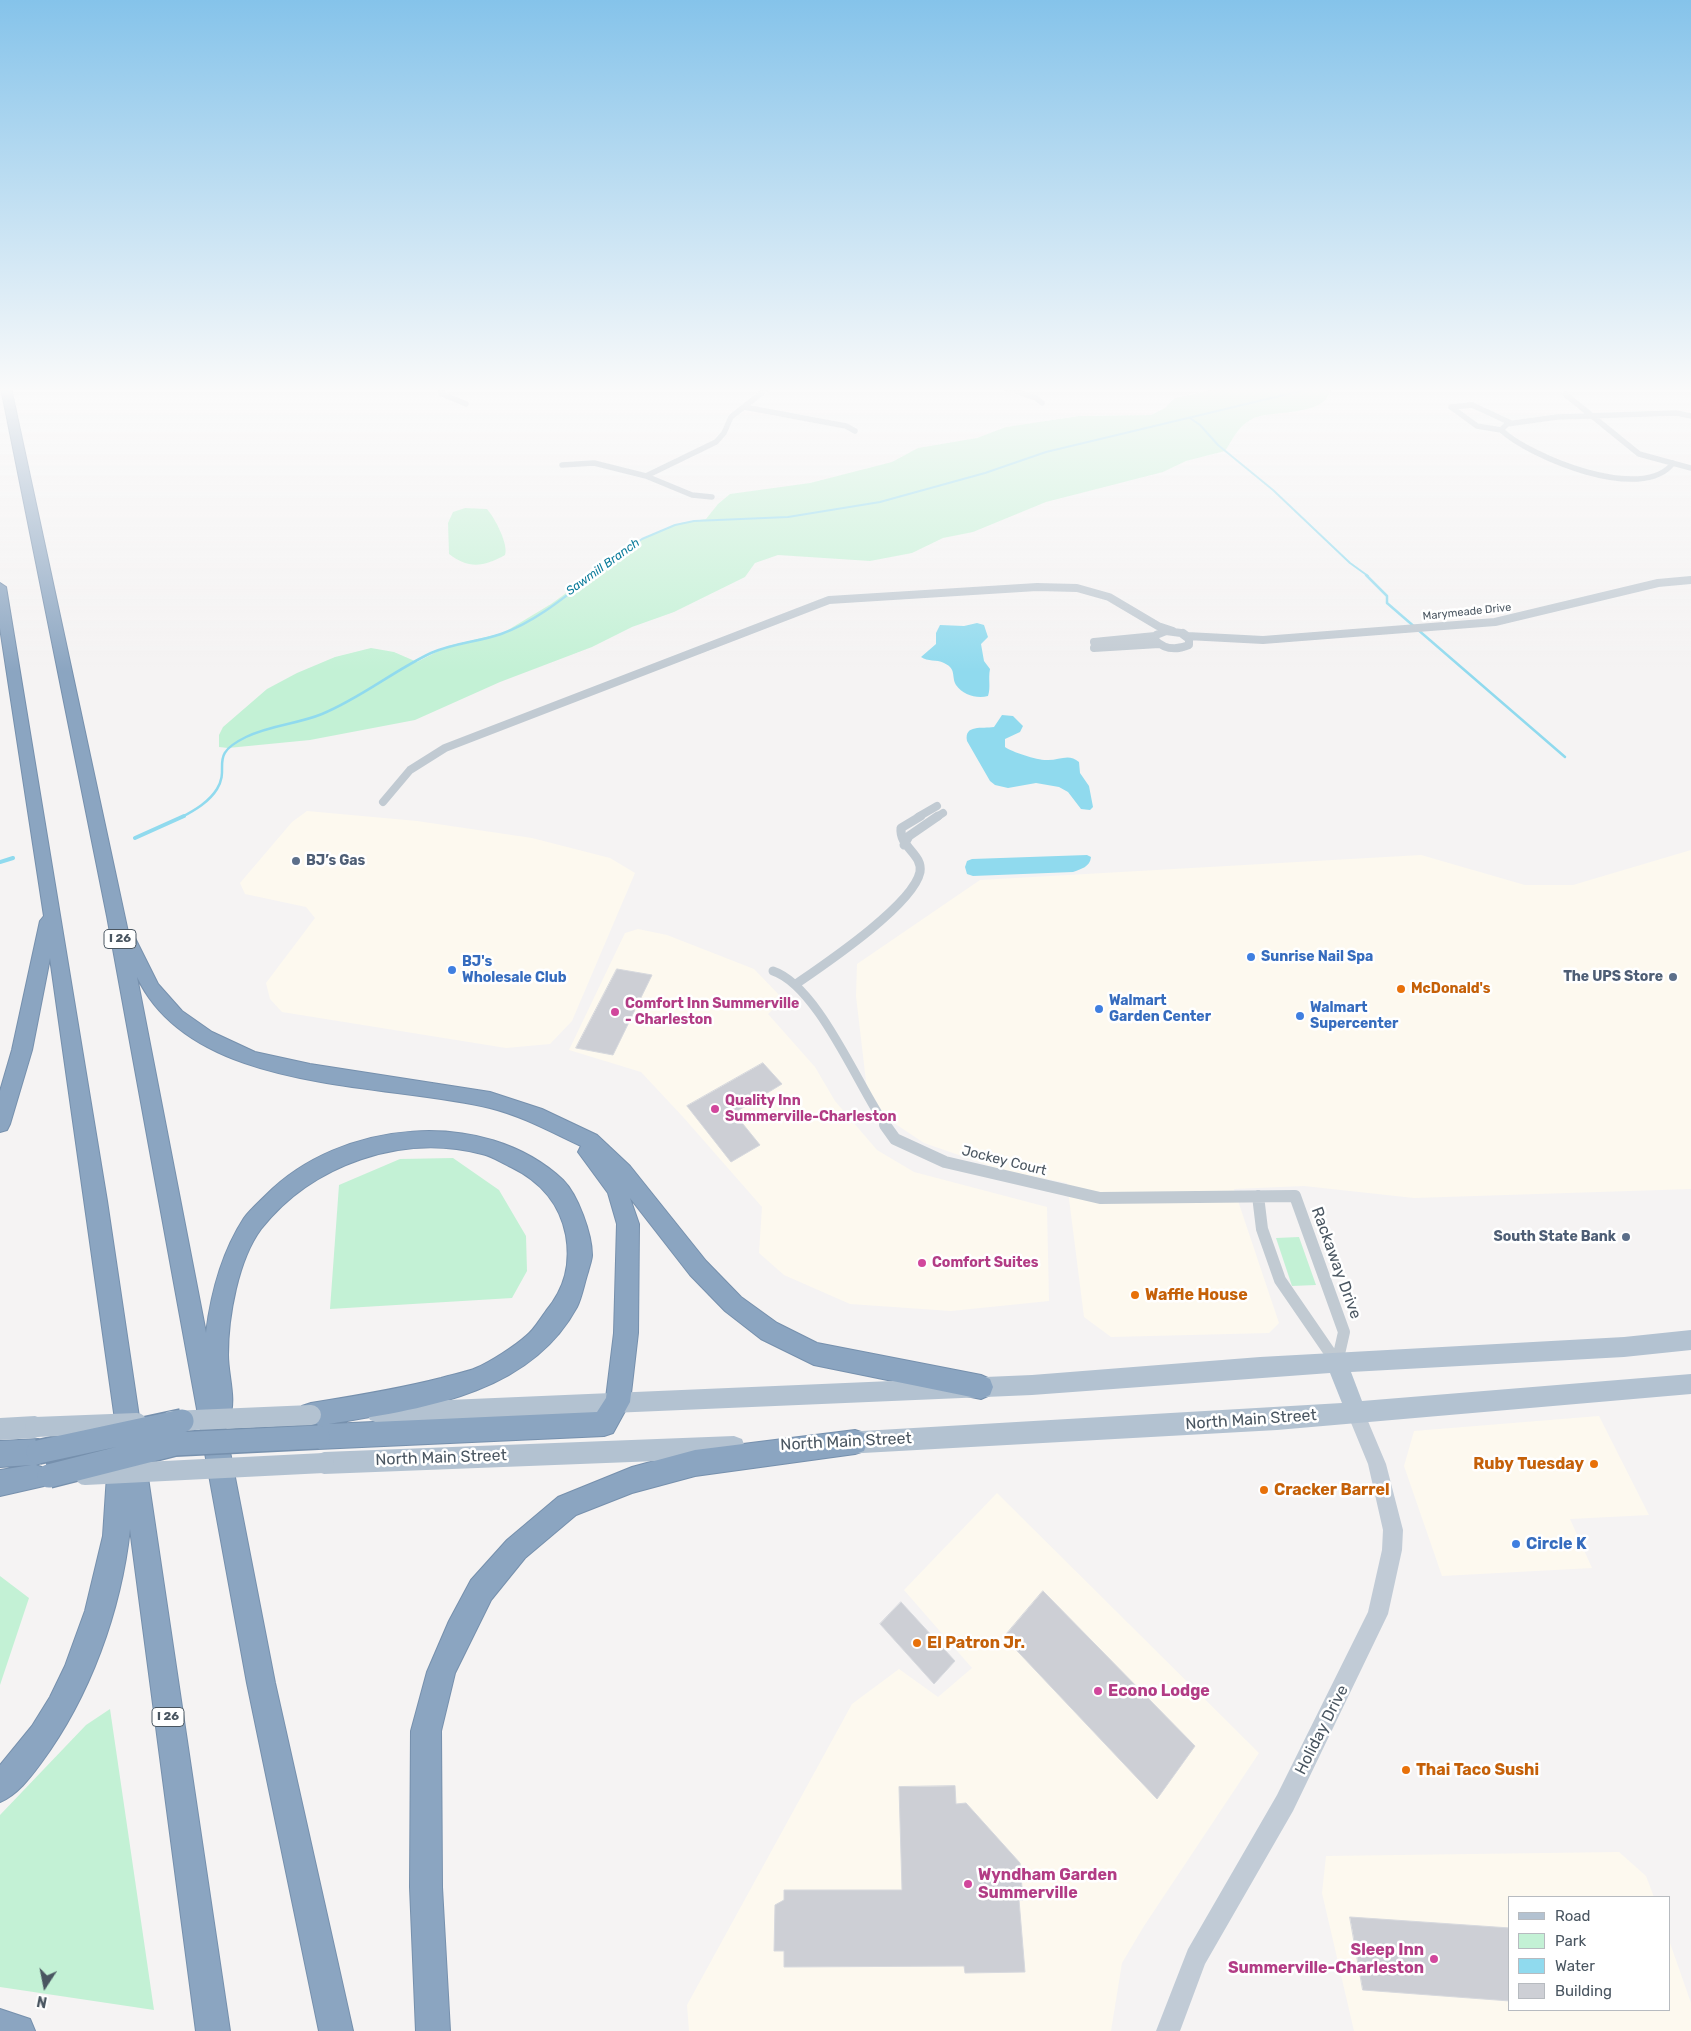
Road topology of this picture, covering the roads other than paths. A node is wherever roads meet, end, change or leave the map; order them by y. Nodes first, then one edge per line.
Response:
1 (26, 483) edge
2 (662, 483) edge
3 (712, 497) dead end
4 (1691, 580) edge
5 (0, 588) edge
6 (1135, 612) junction
7 (1173, 631) junction
8 (1183, 633) junction
9 (1156, 635) junction
10 (1242, 639) junction
11 (1159, 644) junction
12 (1189, 645) junction
13 (382, 802) dead end
14 (940, 810) dead end
15 (52, 907) junction
16 (116, 916) junction
17 (774, 970) dead end
18 (796, 984) junction
19 (535, 1115) junction
20 (0, 1124) edge
21 (1258, 1196) junction
22 (1295, 1196) joint
23 (1691, 1340) edge
24 (1337, 1363) junction
25 (1691, 1384) edge
26 (981, 1387) junction
27 (618, 1402) junction
28 (126, 1404) junction
29 (1356, 1412) junction
30 (182, 1421) junction
31 (315, 1426) junction
32 (0, 1429) edge
33 (855, 1442) junction
34 (0, 1454) edge
35 (42, 1477) junction
36 (0, 1479) edge
37 (0, 1483) edge
38 (225, 1491) junction
39 (0, 1786) edge
40 (0, 2026) edge
41 (18, 2031) edge
42 (213, 2031) edge
43 (336, 2031) edge
44 (434, 2031) edge
45 (1168, 2031) edge

1 - 16 highway, I 26
2 - 3 street
4 - 10 street, Marymeade Drive
5 - 15 highway, I 26
6 - 7 street
6 - 9 street
6 - 13 street
7 - 8 street, Marymeade Drive
7 - 9 street
8 - 10 street, Marymeade Drive
8 - 12 street
9 - 11 street
9 - 11 street
10 - 12 street, Marymeade Drive
11 - 12 street, Marymeade Drive
14 - 18 street
15 - 20 highway
15 - 28 highway, I 26
16 - 19 highway
16 - 38 highway, I 26
17 - 18 street, Jockey Court
18 - 21 street, Jockey Court
19 - 26 highway
19 - 27 highway
21 - 22 street, Jockey Court
21 - 24 street
22 - 24 street, Rackaway Drive
23 - 24 main road
24 - 26 main road
24 - 29 main road
25 - 29 main road, North Main Street
26 - 27 main road
27 - 31 highway
28 - 39 highway
28 - 42 highway, I 26
29 - 33 main road, North Main Street
29 - 45 main road, Holiday Drive
30 - 31 main road, bridge
30 - 32 main road, bridge
30 - 34 highway, bridge
31 - 35 highway, bridge
31 - 38 highway
33 - 35 main road, North Main Street, bridge
33 - 44 highway
35 - 36 main road, North Main Street
35 - 37 highway
38 - 43 highway, I 26
40 - 41 highway

